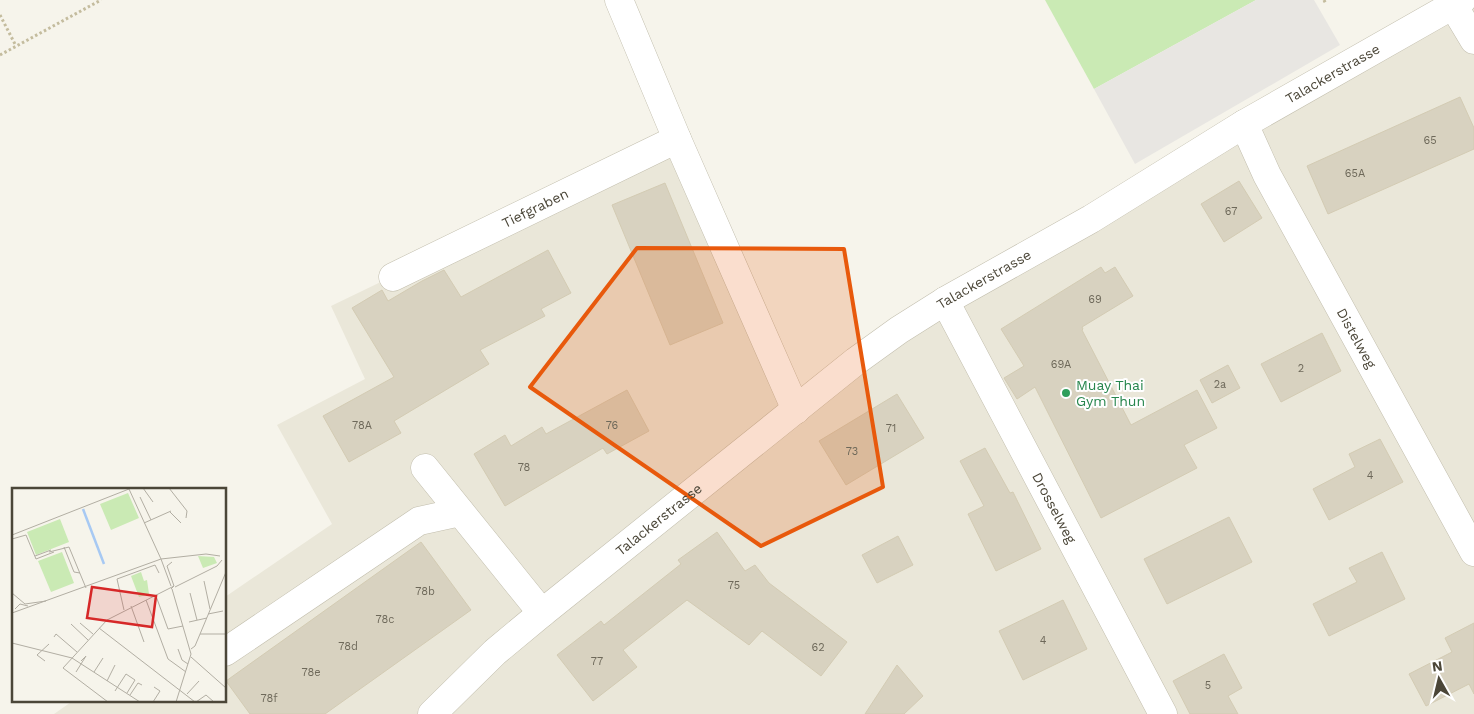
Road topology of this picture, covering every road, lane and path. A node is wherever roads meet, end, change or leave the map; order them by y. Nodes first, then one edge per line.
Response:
1 (101, 0) edge
2 (620, 0) edge
3 (1458, 2) edge
4 (0, 15) edge
5 (1474, 40) edge
6 (16, 46) junction
7 (0, 55) edge
8 (1244, 124) junction
9 (677, 139) junction
10 (394, 277) dead end
11 (945, 301) junction
12 (796, 410) junction
13 (425, 468) dead end
14 (460, 512) junction
15 (1474, 552) edge
16 (542, 613) junction
17 (226, 651) edge
18 (432, 714) edge
19 (1163, 714) edge

1 - 6 path
2 - 9 street
3 - 5 street
3 - 8 street, Talackerstrasse
4 - 6 path
6 - 7 path
8 - 11 street, Talackerstrasse
8 - 15 street, Distelweg
9 - 10 street, Tiefgraben
9 - 12 street
11 - 12 street, Talackerstrasse
11 - 19 street, Drosselweg
12 - 16 street, Talackerstrasse
13 - 14 street
14 - 16 street
14 - 17 street
16 - 18 street, Talackerstrasse

